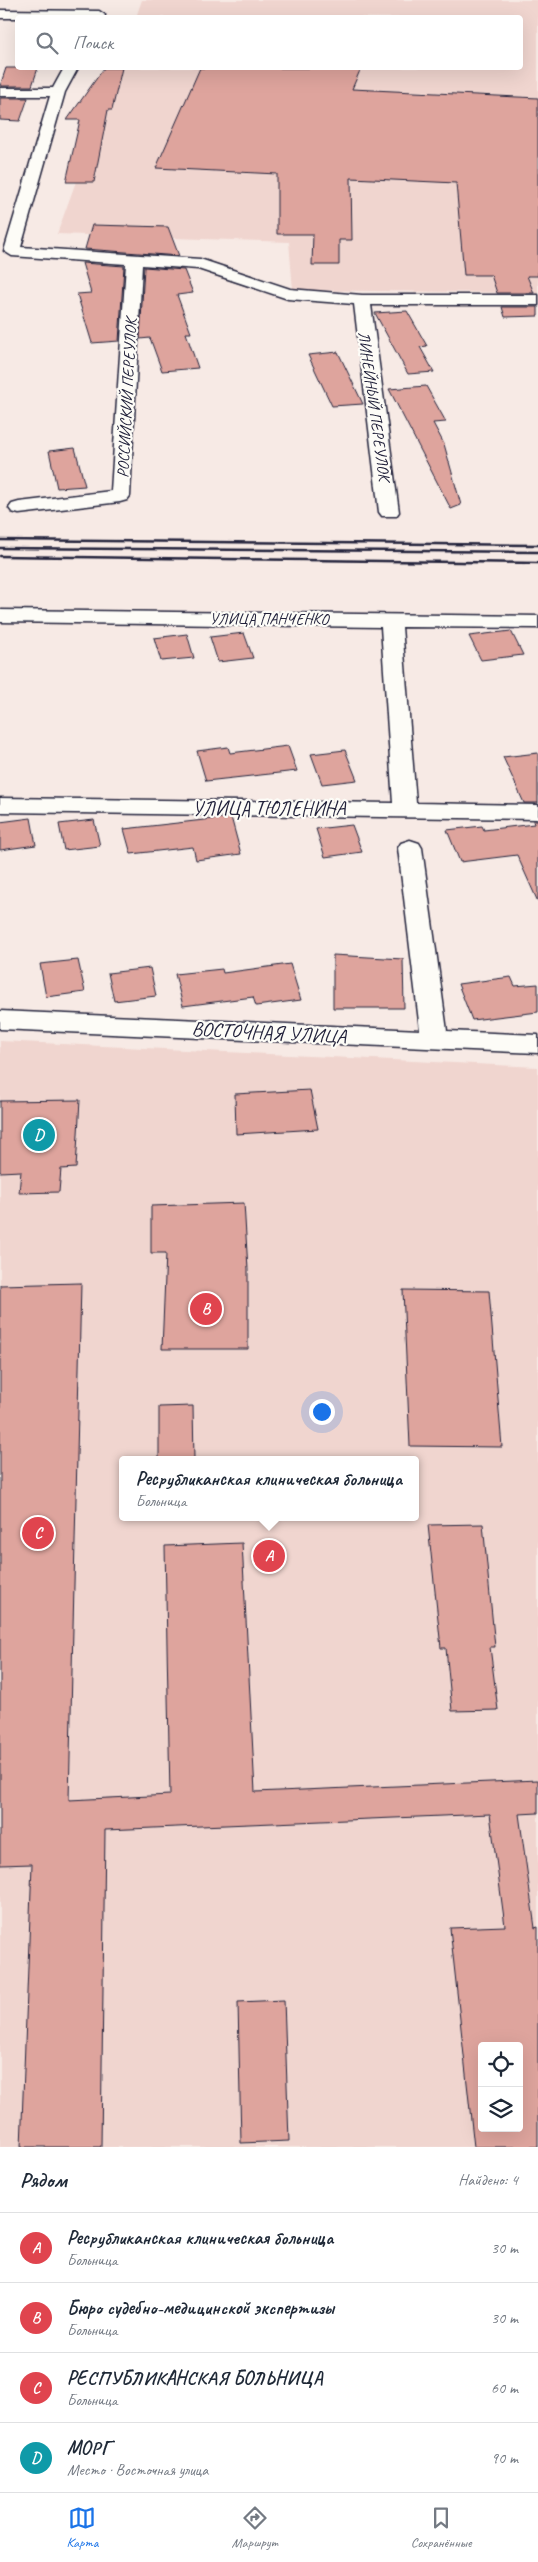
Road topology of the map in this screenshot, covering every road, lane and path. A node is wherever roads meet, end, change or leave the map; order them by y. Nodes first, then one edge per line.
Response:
1 (100, 13) edge
2 (0, 14) edge
3 (70, 70) edge
4 (0, 92) edge
5 (58, 92) junction
6 (134, 259) junction
7 (362, 300) junction
8 (538, 300) edge
9 (19, 508) dead end
10 (390, 512) dead end
11 (0, 616) edge
12 (391, 619) junction
13 (538, 622) edge
14 (0, 805) edge
15 (405, 809) junction
16 (538, 812) edge
17 (410, 848) dead end
18 (0, 1020) edge
19 (435, 1040) junction
20 (538, 1044) edge

1 - 2 street
3 - 5 street
4 - 5 street
5 - 6 street
6 - 7 street
6 - 9 street, РОССИЙСКИЙ ПЕРЕУЛОК
7 - 8 street
7 - 10 street, ЛИНЕЙНЫЙ ПЕРЕУЛОК
11 - 12 street, УЛИЦА ПАНЧЕНКО
12 - 13 street, УЛИЦА ПАНЧЕНКО
12 - 15 street
14 - 15 street, УЛИЦА ТЮЛЕНИНА
15 - 16 street, УЛИЦА ТЮЛЕНИНА
17 - 19 street
18 - 19 street, ВОСТОЧНАЯ УЛИЦА
19 - 20 street, ВОСТОЧНАЯ УЛИЦА

